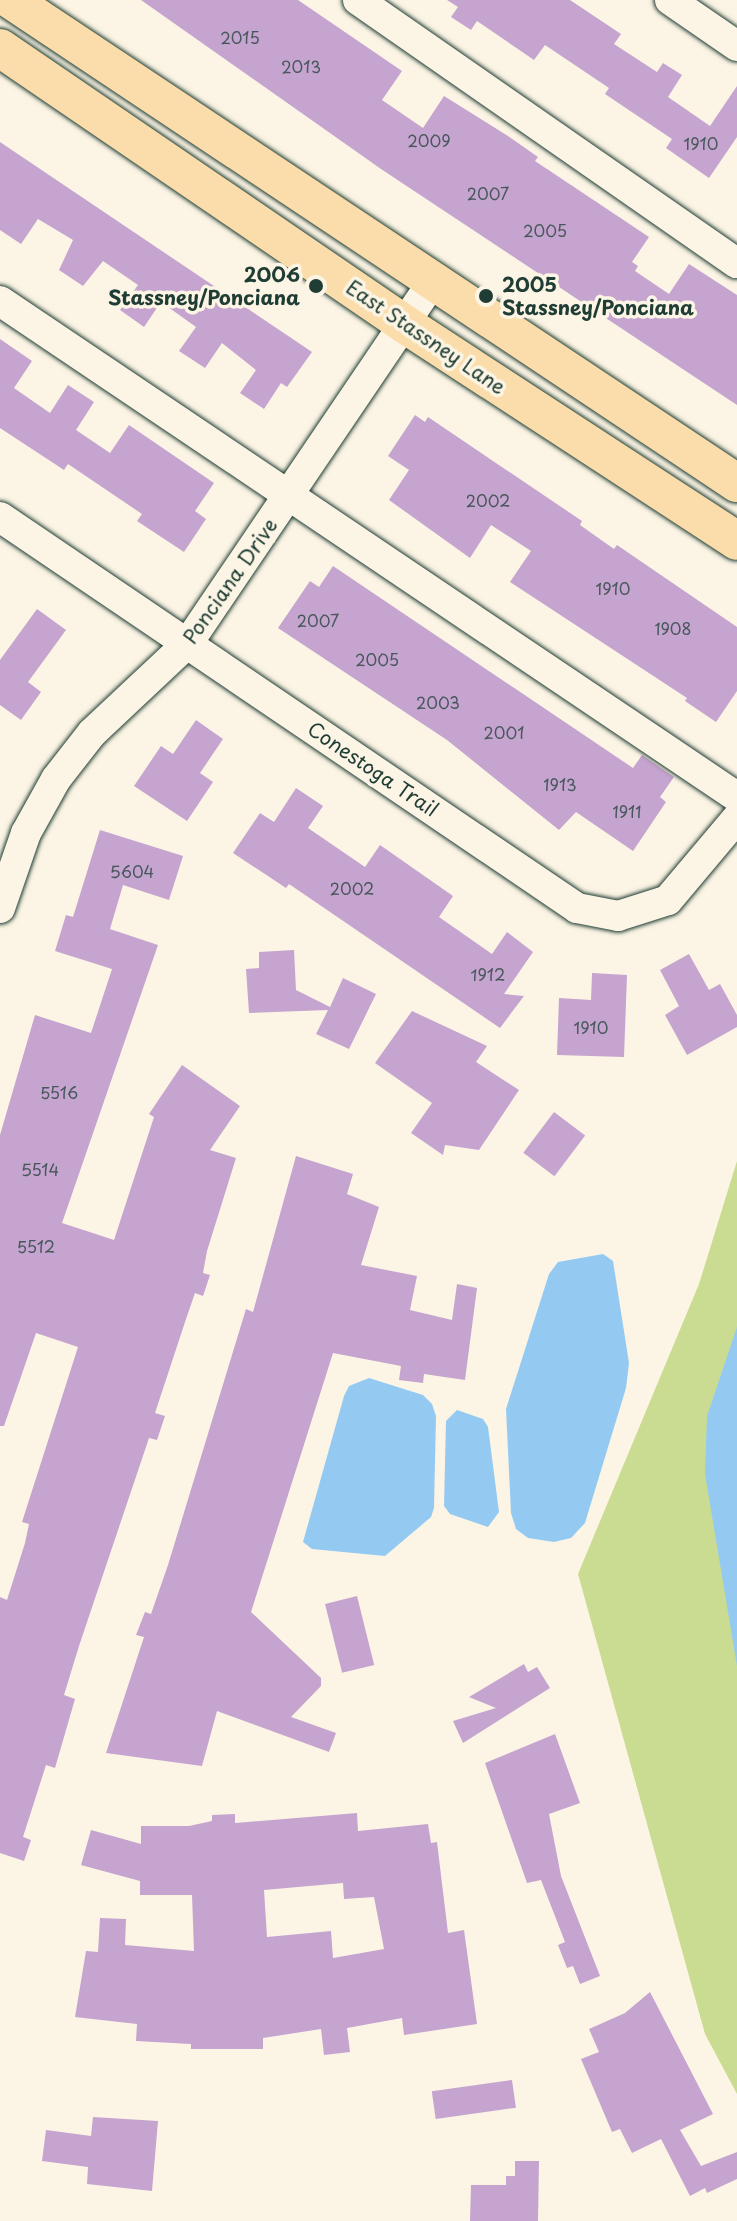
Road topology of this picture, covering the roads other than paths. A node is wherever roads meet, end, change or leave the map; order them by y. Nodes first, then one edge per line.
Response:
1 (11, 0) edge
2 (358, 0) edge
3 (670, 0) edge
4 (737, 46) edge
5 (0, 48) edge
6 (737, 263) edge
7 (431, 284) junction
8 (0, 301) edge
9 (406, 325) junction
10 (737, 483) edge
11 (289, 498) junction
12 (0, 517) edge
13 (737, 541) edge
14 (188, 643) junction
15 (737, 797) edge
16 (737, 818) edge
17 (1, 900) edge

1 - 7 main road
2 - 6 street
3 - 4 street
5 - 9 main road, East Stassney Lane
7 - 9 street, Ponciana Drive
7 - 10 main road
8 - 11 street
9 - 11 street, Ponciana Drive
9 - 13 main road, East Stassney Lane
11 - 14 street, Ponciana Drive
11 - 15 street
12 - 14 street, Conestoga Trail
14 - 16 street, Conestoga Trail
14 - 17 street, Ponciana Drive

